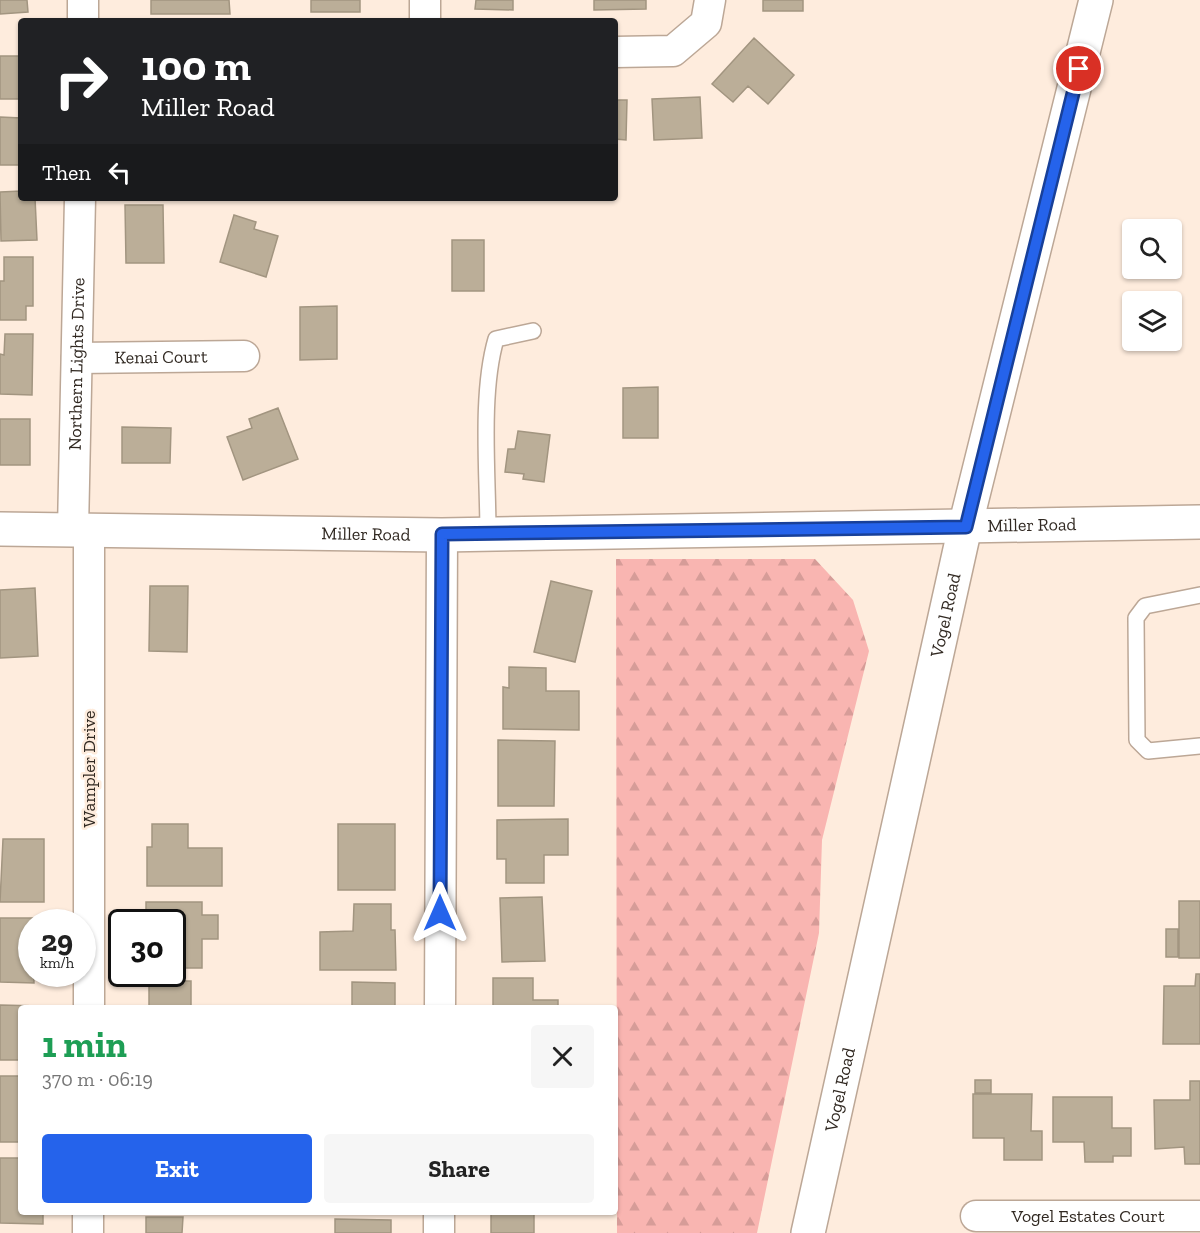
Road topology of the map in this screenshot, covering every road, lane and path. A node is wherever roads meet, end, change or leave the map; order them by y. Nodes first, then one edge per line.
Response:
1 (82, 0) edge
2 (425, 0) edge
3 (710, 0) edge
4 (1096, 0) edge
5 (82, 18) edge
6 (425, 18) edge
7 (618, 52) edge
8 (80, 201) edge
9 (533, 331) dead end
10 (244, 356) dead end
11 (77, 358) junction
12 (1200, 522) edge
13 (966, 527) junction
14 (0, 529) edge
15 (81, 530) junction
16 (442, 534) junction
17 (488, 534) junction
18 (1200, 595) edge
19 (1200, 746) edge
20 (89, 1005) edge
21 (440, 1005) edge
22 (88, 1215) edge
23 (439, 1215) edge
24 (976, 1216) dead end
25 (1200, 1216) edge
26 (88, 1233) edge
27 (439, 1233) edge
28 (808, 1233) edge

1 - 5 street
2 - 6 street
3 - 7 street
4 - 13 main road, Vogel Road
8 - 11 street, Northern Lights Drive
9 - 17 lane
10 - 11 street, Kenai Court
11 - 15 street, Northern Lights Drive
12 - 13 main road, Miller Road
13 - 17 main road, Miller Road
13 - 28 main road, Vogel Road
14 - 15 main road, Miller Road
15 - 16 main road, Miller Road
15 - 20 street, Wampler Drive
16 - 17 main road, Miller Road
16 - 21 street
18 - 19 lane
22 - 26 street
23 - 27 street
24 - 25 street, Vogel Estates Court

